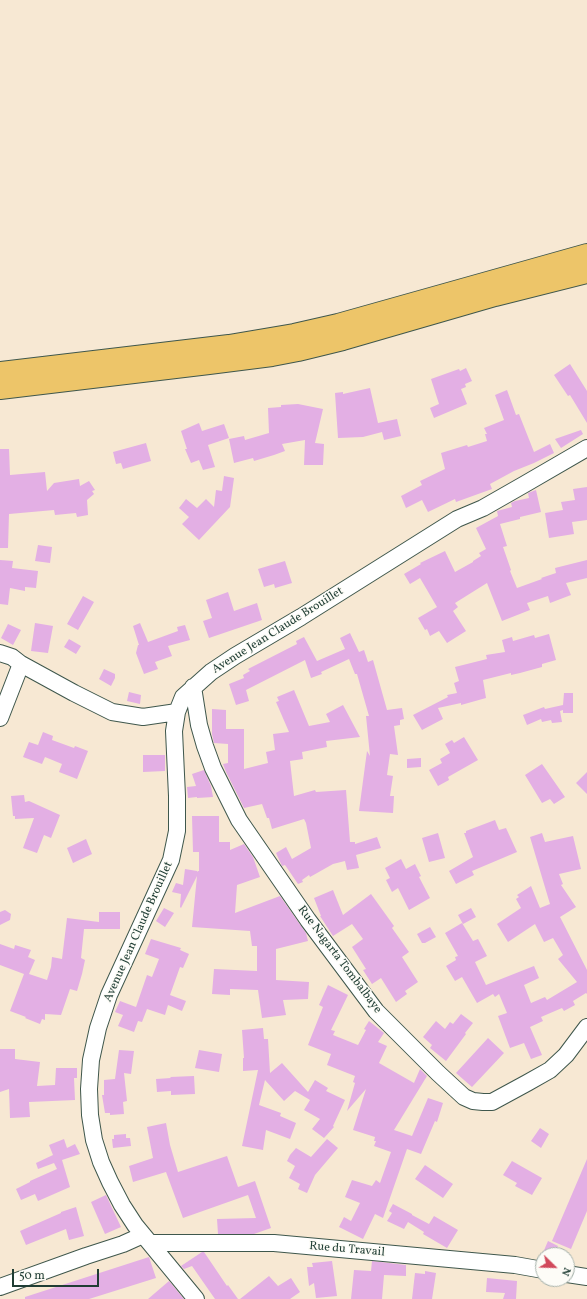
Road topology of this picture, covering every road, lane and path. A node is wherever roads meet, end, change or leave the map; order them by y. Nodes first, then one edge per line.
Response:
1 (587, 254) edge
2 (587, 273) edge
3 (0, 372) edge
4 (0, 389) edge
5 (587, 448) edge
6 (0, 653) edge
7 (21, 664) junction
8 (193, 687) junction
9 (177, 712) junction
10 (0, 718) edge
11 (587, 1027) edge
12 (146, 1239) junction
13 (535, 1269) edge
14 (575, 1275) edge
15 (587, 1277) edge
16 (0, 1287) edge
17 (196, 1299) edge

1 - 3 main road
2 - 4 main road
5 - 8 street, Avenue Jean Claude Brouillet
6 - 7 street
7 - 9 street
7 - 10 street
8 - 9 street, Avenue Jean Claude Brouillet
8 - 11 street, Rue Nagarta Tombalbaye
9 - 12 street, Avenue Jean Claude Brouillet
12 - 13 street, Rue du Travail
12 - 16 street
12 - 17 street, Avenue Jean Claude Brouillet
14 - 15 street

